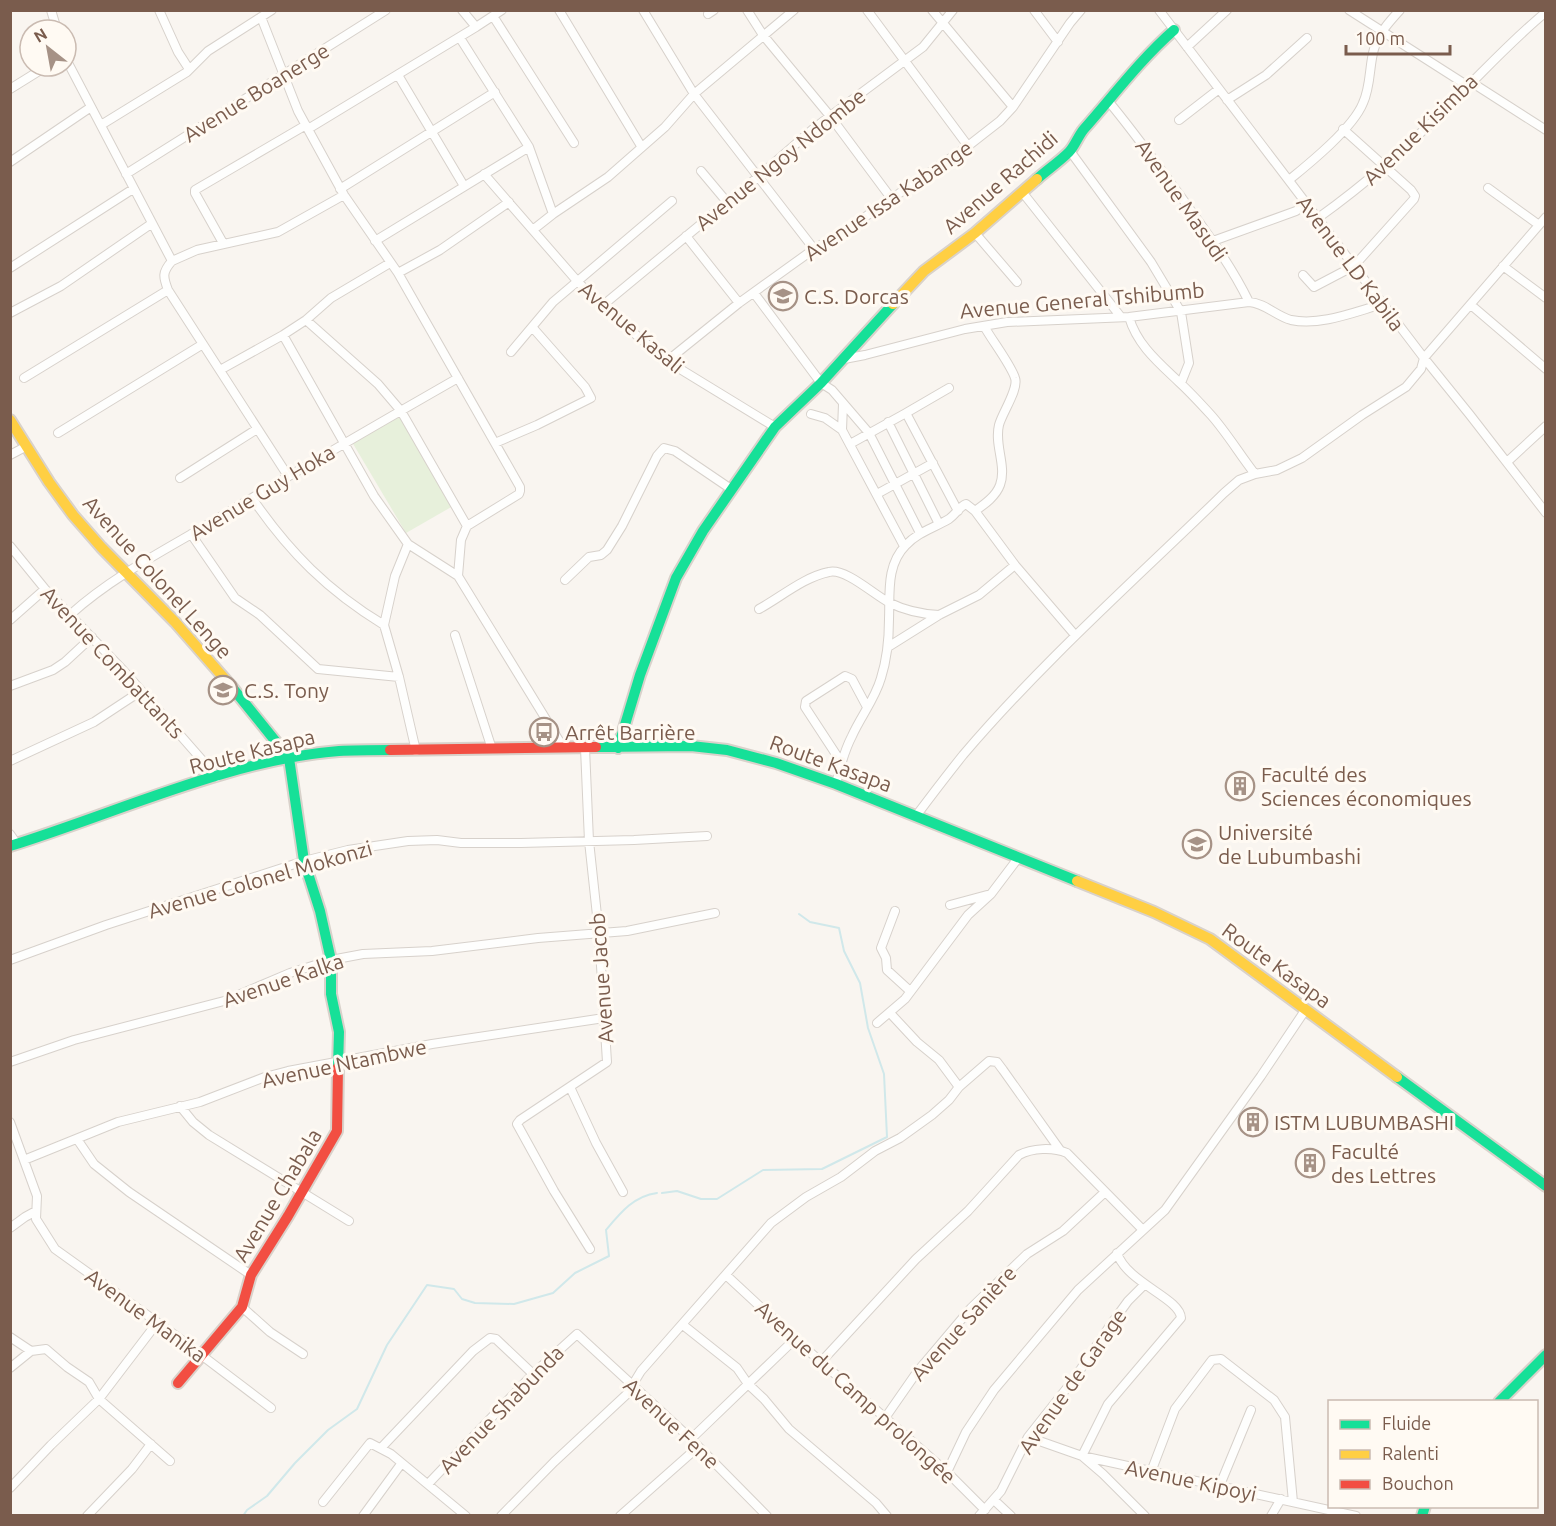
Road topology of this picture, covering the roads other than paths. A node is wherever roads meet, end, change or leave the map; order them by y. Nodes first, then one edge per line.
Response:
1 (159, 10) edge
2 (272, 10) edge
3 (366, 10) edge
4 (386, 10) edge
5 (462, 10) edge
6 (502, 10) edge
7 (559, 10) edge
8 (644, 10) edge
9 (747, 10) edge
10 (794, 10) edge
11 (867, 10) edge
12 (932, 10) edge
13 (953, 10) edge
14 (1034, 10) edge
15 (1081, 10) edge
16 (1159, 10) edge
17 (1227, 10) edge
18 (1349, 10) edge
19 (1400, 10) edge
20 (1545, 12) edge
21 (494, 16) junction
22 (261, 17) junction
23 (372, 19) junction
24 (943, 25) junction
25 (476, 27) junction
26 (1174, 30) junction
27 (1382, 32) junction
28 (763, 35) junction
29 (459, 38) junction
30 (1307, 38) dead end
31 (1058, 42) junction
32 (1187, 46) junction
33 (906, 62) junction
34 (189, 69) junction
35 (398, 75) junction
36 (283, 76) junction
37 (28, 78) edge
38 (76, 78) edge
39 (1469, 84) junction
40 (10, 89) edge
41 (1219, 89) junction
42 (495, 92) junction
43 (694, 94) junction
44 (1227, 100) junction
45 (1109, 102) junction
46 (92, 107) junction
47 (1013, 107) junction
48 (830, 116) junction
49 (1179, 120) dead end
50 (101, 125) junction
51 (307, 127) junction
52 (1343, 129) junction
53 (1545, 130) edge
54 (431, 131) junction
55 (574, 143) dead end
56 (641, 146) junction
57 (968, 146) junction
58 (529, 147) junction
59 (1070, 151) junction
60 (10, 162) edge
61 (1384, 167) junction
62 (701, 171) dead end
63 (126, 174) junction
64 (484, 174) junction
65 (759, 176) junction
66 (1289, 180) junction
67 (464, 186) junction
68 (1488, 188) dead end
69 (133, 189) junction
70 (342, 192) junction
71 (1023, 193) junction
72 (891, 198) junction
73 (672, 201) dead end
74 (509, 202) junction
75 (727, 202) junction
76 (1307, 204) junction
77 (553, 214) junction
78 (1318, 219) junction
79 (1543, 221) edge
80 (151, 224) junction
81 (534, 229) junction
82 (975, 233) junction
83 (686, 236) junction
84 (375, 241) junction
85 (1213, 241) junction
86 (223, 243) junction
87 (814, 249) junction
88 (172, 261) junction
89 (390, 263) junction
90 (1354, 266) junction
91 (1503, 266) junction
92 (10, 268) edge
93 (398, 273) junction
94 (1303, 275) dead end
95 (579, 282) junction
96 (1017, 282) dead end
97 (168, 290) junction
98 (754, 293) junction
99 (1545, 298) edge
100 (1249, 302) junction
101 (739, 303) junction
102 (1383, 304) junction
103 (602, 306) junction
104 (1471, 306) junction
105 (1181, 312) junction
106 (10, 313) edge
107 (1125, 317) junction
108 (306, 320) junction
109 (984, 326) junction
110 (533, 328) junction
111 (283, 335) junction
112 (203, 344) junction
113 (511, 352) dead end
114 (1424, 358) junction
115 (844, 359) junction
116 (667, 361) junction
117 (1545, 369) edge
118 (220, 370) junction
119 (24, 378) dead end
120 (458, 378) junction
121 (821, 383) junction
122 (1181, 383) junction
123 (949, 388) dead end
124 (843, 404) junction
125 (401, 411) junction
126 (906, 412) junction
127 (811, 414) dead end
128 (10, 420) edge
129 (888, 423) junction
130 (1545, 426) edge
131 (775, 427) junction
132 (257, 429) junction
133 (842, 429) junction
134 (58, 433) dead end
135 (869, 433) junction
136 (345, 443) junction
137 (495, 443) junction
138 (849, 444) junction
139 (27, 446) junction
140 (10, 455) edge
141 (1507, 462) junction
142 (933, 463) junction
143 (913, 473) junction
144 (1255, 474) junction
145 (288, 476) junction
146 (180, 478) dead end
147 (895, 484) junction
148 (731, 489) junction
149 (877, 494) junction
150 (252, 498) junction
151 (958, 511) junction
152 (975, 511) junction
153 (1545, 512) edge
154 (939, 524) junction
155 (466, 526) junction
156 (920, 532) junction
157 (191, 534) junction
158 (408, 544) junction
159 (10, 546) edge
160 (904, 546) junction
161 (1015, 565) junction
162 (127, 573) junction
163 (458, 576) junction
164 (565, 580) dead end
165 (45, 589) junction
166 (889, 602) junction
167 (759, 609) dead end
168 (71, 614) junction
169 (939, 615) junction
170 (10, 620) edge
171 (384, 625) junction
172 (1075, 635) junction
173 (455, 636) dead end
174 (92, 637) junction
175 (888, 647) junction
176 (399, 677) junction
177 (10, 686) edge
178 (141, 691) junction
179 (867, 707) junction
180 (563, 747) junction
181 (585, 747) junction
182 (618, 748) junction
183 (492, 749) junction
184 (416, 750) junction
185 (289, 758) junction
186 (10, 760) edge
187 (842, 762) junction
188 (217, 777) junction
189 (836, 784) junction
190 (916, 816) junction
191 (10, 834) edge
192 (707, 836) dead end
193 (589, 841) junction
194 (14, 845) edge
195 (1019, 857) junction
196 (304, 861) junction
197 (991, 894) junction
198 (951, 905) dead end
199 (896, 911) dead end
200 (715, 913) dead end
201 (599, 934) junction
202 (10, 960) edge
203 (331, 960) junction
204 (910, 991) junction
205 (1306, 1009) junction
206 (890, 1013) junction
207 (604, 1018) junction
208 (877, 1023) dead end
209 (340, 1061) junction
210 (10, 1062) edge
211 (570, 1087) junction
212 (959, 1087) junction
213 (180, 1106) junction
214 (10, 1122) edge
215 (77, 1139) junction
216 (1060, 1150) junction
217 (10, 1156) edge
218 (22, 1156) junction
219 (1545, 1186) edge
220 (301, 1191) junction
221 (624, 1192) dead end
222 (1105, 1192) junction
223 (36, 1211) junction
224 (349, 1221) dead end
225 (10, 1227) edge
226 (1143, 1230) junction
227 (590, 1250) dead end
228 (1117, 1253) junction
229 (251, 1275) junction
230 (726, 1275) junction
231 (1144, 1285) junction
232 (242, 1306) junction
233 (157, 1323) junction
234 (683, 1325) junction
235 (575, 1335) joint
236 (10, 1336) edge
237 (795, 1339) junction
238 (31, 1352) junction
239 (303, 1354) dead end
240 (203, 1355) junction
241 (1545, 1355) edge
242 (821, 1362) junction
243 (10, 1368) edge
244 (533, 1374) junction
245 (178, 1383) dead end
246 (748, 1384) junction
247 (632, 1386) junction
248 (99, 1399) junction
249 (1500, 1400) edge
250 (271, 1408) dead end
251 (1251, 1410) dead end
252 (885, 1418) junction
253 (1028, 1437) junction
254 (691, 1439) junction
255 (151, 1444) junction
256 (698, 1447) junction
257 (381, 1448) junction
258 (1082, 1456) junction
259 (170, 1461) dead end
260 (401, 1464) junction
261 (946, 1472) junction
262 (1151, 1472) junction
263 (428, 1484) junction
264 (1220, 1485) junction
265 (10, 1488) edge
266 (1281, 1499) junction
267 (994, 1500) junction
268 (323, 1502) dead end
269 (1293, 1502) junction
270 (982, 1513) edge
271 (87, 1515) edge
272 (363, 1515) edge
273 (466, 1515) edge
274 (501, 1515) edge
275 (620, 1515) edge
276 (767, 1515) edge
277 (887, 1515) edge
278 (1011, 1515) edge
279 (1144, 1515) edge
280 (1271, 1515) edge
281 (1356, 1515) edge

1 - 34 street
2 - 22 street
3 - 23 street
4 - 23 street, Avenue Boanerge
5 - 25 street
6 - 21 street
7 - 56 street
8 - 43 street
9 - 28 street
10 - 28 street
11 - 33 street
12 - 24 street
13 - 24 street, Avenue Ngoy Ndombe
14 - 31 street
15 - 31 street, Avenue Issa Kabange
16 - 26 street, Avenue LD Kabila
17 - 32 street
18 - 27 street
19 - 27 street
20 - 39 street, Avenue Kisimba
21 - 25 street
21 - 55 street
22 - 34 street
22 - 36 street
23 - 36 street, Avenue Boanerge
24 - 33 street, Avenue Ngoy Ndombe
24 - 47 street
25 - 29 street
26 - 32 street, Avenue LD Kabila
26 - 45 street, Avenue Rachidi
27 - 39 street
27 - 52 street
28 - 43 street
28 - 48 street
29 - 35 street
29 - 42 street
30 - 44 street
31 - 47 street, Avenue Issa Kabange
32 - 41 street, Avenue LD Kabila
33 - 48 street, Avenue Ngoy Ndombe
33 - 57 street
34 - 50 street
35 - 51 street
35 - 54 street
36 - 51 street
36 - 63 street, Avenue Boanerge
37 - 40 street
38 - 46 street
39 - 53 street
39 - 61 street, Avenue Kisimba
41 - 44 street, Avenue LD Kabila
41 - 49 street
42 - 54 street
42 - 58 street
43 - 56 street
43 - 65 street
44 - 66 street, Avenue LD Kabila
45 - 59 street, Avenue Rachidi
45 - 85 street, Avenue Masudi
46 - 50 street
46 - 60 street
47 - 57 street, Avenue Issa Kabange
48 - 65 street, Avenue Ngoy Ndombe
48 - 72 street
50 - 63 street
51 - 70 street
51 - 86 street
52 - 61 street
52 - 66 street
54 - 67 street
54 - 70 street
56 - 77 street
57 - 72 street, Avenue Issa Kabange
58 - 64 street
58 - 77 street
59 - 71 street, Avenue Rachidi
59 - 105 street
61 - 78 street, Avenue Kisimba
61 - 90 street
62 - 75 street
63 - 69 street
64 - 67 street
64 - 74 street, Avenue Kasali
65 - 75 street, Avenue Ngoy Ndombe
65 - 87 street
66 - 76 street, Avenue LD Kabila
67 - 84 street
68 - 79 street
69 - 80 street
69 - 92 street
70 - 84 street
70 - 86 street
71 - 82 street, Avenue Rachidi
71 - 107 street
72 - 87 street, Avenue Issa Kabange
73 - 95 street
74 - 81 street, Avenue Kasali
74 - 93 street
75 - 83 street, Avenue Ngoy Ndombe
76 - 78 street, Avenue LD Kabila
76 - 85 street
77 - 81 street
78 - 90 street, Avenue LD Kabila
79 - 91 street
80 - 88 street
80 - 106 street
81 - 95 street, Avenue Kasali
82 - 96 street
82 - 115 street, Avenue Rachidi
83 - 101 street
83 - 103 street, Avenue Ngoy Ndombe
84 - 89 street
85 - 100 street, Avenue Masudi
86 - 88 street
87 - 98 street, Avenue Issa Kabange
88 - 97 street
89 - 93 street
89 - 108 street
90 - 94 street
90 - 102 street, Avenue LD Kabila
91 - 99 street
91 - 104 street
93 - 120 street
95 - 103 street, Avenue Kasali
95 - 110 street
97 - 112 street
97 - 119 street
98 - 101 street, Avenue Issa Kabange
98 - 121 street
100 - 102 street
100 - 105 street, Avenue General Tshibumb
101 - 116 street, Avenue Issa Kabange
102 - 114 street, Avenue LD Kabila
103 - 116 street, Avenue Kasali
104 - 114 street
104 - 117 street
105 - 107 street, Avenue General Tshibumb
105 - 122 street
107 - 109 street, Avenue General Tshibumb
107 - 122 street
108 - 111 street
108 - 125 street
109 - 115 street, Avenue General Tshibumb
109 - 152 street
110 - 113 street
110 - 137 street
111 - 118 street
111 - 136 street
112 - 118 street
112 - 134 street
114 - 141 street, Avenue LD Kabila
114 - 144 street
115 - 121 street
116 - 131 street, Avenue Kasali
118 - 132 street
120 - 125 street, Avenue Guy Hoka
120 - 137 street
121 - 124 street
121 - 131 street
122 - 144 street
123 - 126 street
124 - 133 street
124 - 135 street
125 - 136 street, Avenue Guy Hoka
125 - 155 street
126 - 129 street
126 - 142 street
127 - 133 street
128 - 139 street, Avenue Colonel Lenge
129 - 135 street
129 - 143 street
130 - 141 street
131 - 148 street
132 - 145 street
132 - 146 street
133 - 138 street
135 - 138 street
135 - 147 street
136 - 145 street, Avenue Guy Hoka
136 - 158 street
137 - 155 street
138 - 149 street
139 - 140 street
139 - 162 street, Avenue Colonel Lenge
141 - 153 street, Avenue LD Kabila
142 - 143 street
142 - 151 street
143 - 147 street
143 - 154 street
144 - 172 street
145 - 150 street, Avenue Guy Hoka
147 - 149 street
147 - 156 street
148 - 164 street
148 - 182 street
149 - 160 street
150 - 157 street, Avenue Guy Hoka
150 - 171 street
151 - 152 street
151 - 154 street
152 - 161 street
154 - 156 street
155 - 163 street
156 - 160 street
157 - 162 street, Avenue Guy Hoka
157 - 176 street
158 - 163 street
158 - 171 street
159 - 165 street, Avenue Combattants
160 - 166 street
161 - 169 street
161 - 172 street
162 - 168 street, Avenue Guy Hoka
162 - 185 street, Avenue Colonel Lenge
163 - 180 street
165 - 168 street, Avenue Combattants
165 - 170 street
166 - 167 street
166 - 169 street
166 - 175 street
168 - 174 street, Avenue Combattants
169 - 175 street
171 - 176 street
172 - 190 street
173 - 183 street
174 - 177 street
174 - 178 street, Avenue Combattants
175 - 179 street
176 - 184 street
178 - 186 street
178 - 188 street, Avenue Combattants
179 - 187 street
179 - 187 street
180 - 181 street, Route Kasapa
180 - 183 street, Route Kasapa
181 - 182 street, Route Kasapa
181 - 193 street, Avenue Jacob
182 - 189 street, Route Kasapa
183 - 184 street, Route Kasapa
184 - 185 street, Route Kasapa
185 - 188 street, Route Kasapa
185 - 196 street, Avenue Chabala
187 - 189 street
188 - 194 street, Route Kasapa
189 - 190 street, Route Kasapa
190 - 195 street, Route Kasapa
191 - 194 street
192 - 193 street, Avenue Colonel Mokonzi
193 - 196 street, Avenue Colonel Mokonzi
193 - 201 street, Avenue Jacob
195 - 197 street
195 - 205 street, Route Kasapa
196 - 202 street, Avenue Colonel Mokonzi
196 - 203 street, Avenue Chabala
197 - 198 street
197 - 204 street
199 - 204 street
200 - 201 street, Avenue Kalka
201 - 203 street, Avenue Kalka
201 - 207 street, Avenue Jacob
203 - 209 street, Avenue Chabala
203 - 210 street, Avenue Kalka
204 - 206 street
205 - 219 street, Route Kasapa
205 - 226 street
206 - 208 street
206 - 212 street
207 - 209 street, Avenue Ntambwe
207 - 211 street, Avenue Jacob
209 - 213 street, Avenue Ntambwe
209 - 220 street, Avenue Chabala
211 - 221 street
211 - 227 street, Avenue Jacob
212 - 216 street
212 - 230 street
213 - 215 street, Avenue Ntambwe
213 - 220 street
214 - 218 street, Avenue Manika
215 - 218 street, Avenue Ntambwe
215 - 229 street
216 - 222 street
216 - 242 street
217 - 218 street, Avenue Ntambwe
218 - 223 street, Avenue Manika
220 - 224 street
220 - 229 street, Avenue Chabala
222 - 226 street
222 - 252 street, Avenue Sanière
223 - 225 street
223 - 233 street, Avenue Manika
226 - 228 street
228 - 231 street
228 - 261 street
229 - 232 street, Avenue Chabala
230 - 234 street
230 - 237 street, Avenue du Camp prolongée
231 - 253 street, Avenue de Garage
231 - 258 street
232 - 239 street
232 - 240 street, Avenue Chabala
233 - 240 street, Avenue Manika
233 - 248 street
234 - 246 street
234 - 247 street
235 - 244 street, Avenue Shabunda
235 - 247 street, Avenue Fene
236 - 238 street
237 - 242 street, Avenue du Camp prolongée
237 - 246 street
238 - 243 street
238 - 248 street
240 - 245 street, Avenue Chabala
240 - 250 street, Avenue Manika
241 - 249 street
242 - 252 street, Avenue du Camp prolongée
244 - 257 street
244 - 263 street, Avenue Shabunda
246 - 254 street
246 - 277 street
247 - 254 street, Avenue Fene
247 - 274 street
248 - 255 street
248 - 265 street
251 - 264 street
252 - 261 street, Avenue du Camp prolongée
253 - 258 street, Avenue Kipoyi
253 - 267 street, Avenue de Garage
254 - 256 street, Avenue Fene
255 - 259 street
255 - 271 street
256 - 275 street
256 - 276 street, Avenue Fene
257 - 260 street
257 - 268 street
258 - 262 street, Avenue Kipoyi
258 - 279 street
260 - 263 street
260 - 272 street
261 - 270 street, Avenue du Camp prolongée
262 - 264 street, Avenue Kipoyi
262 - 269 street
263 - 273 street
264 - 266 street, Avenue Kipoyi
266 - 269 street, Avenue Kipoyi
266 - 280 street
267 - 270 street, Avenue de Garage
267 - 278 street
269 - 281 street, Avenue Kipoyi

